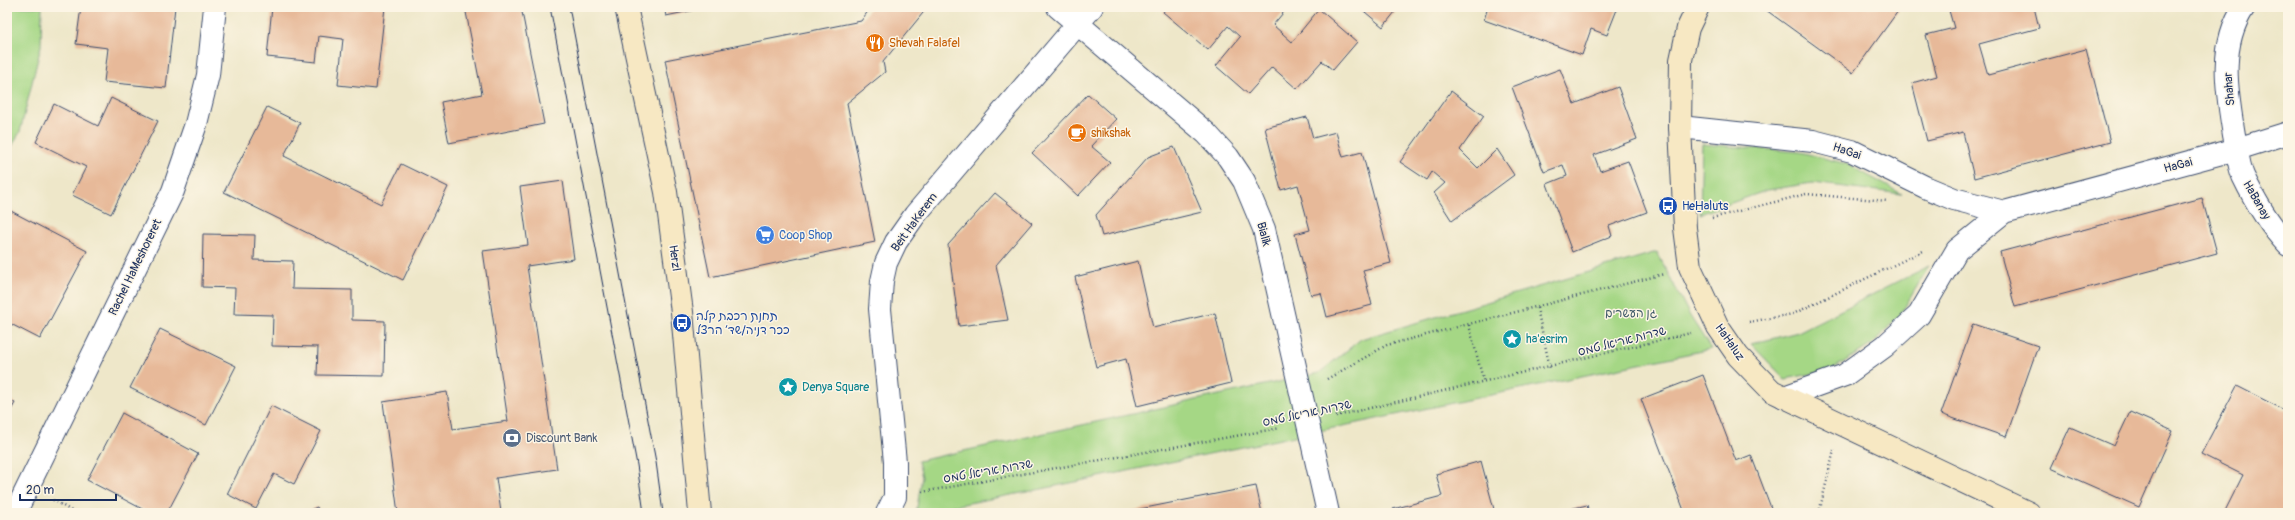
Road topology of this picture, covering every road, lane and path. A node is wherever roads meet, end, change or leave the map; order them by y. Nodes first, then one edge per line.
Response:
1 (215, 7) edge
2 (626, 7) edge
3 (1058, 7) edge
4 (1092, 7) edge
5 (1698, 7) edge
6 (2244, 7) edge
7 (1078, 24) junction
8 (1680, 127) junction
9 (2288, 133) edge
10 (2237, 149) junction
11 (1893, 202) dead end
12 (2004, 212) junction
13 (1685, 228) junction
14 (2288, 245) edge
15 (1928, 249) dead end
16 (1690, 267) junction
17 (1537, 308) junction
18 (1469, 325) junction
19 (1718, 327) junction
20 (1550, 368) junction
21 (1484, 383) junction
22 (1300, 394) junction
23 (1784, 397) junction
24 (1307, 423) junction
25 (1841, 425) junction
26 (891, 505) edge
27 (15, 513) edge
28 (700, 513) edge
29 (1328, 513) edge
30 (1819, 513) edge
31 (2029, 513) edge

1 - 27 street, Rachel HaMeshoreret
2 - 28 street, Herzl
3 - 7 street, Bialik
4 - 7 street, Beit HaKerem
5 - 8 street, HaHaluz
6 - 10 street, Shahar
7 - 22 street, Bialik
7 - 26 street, Beit HaKerem
8 - 12 street, HaGai
8 - 13 street, HaHaluz
9 - 10 street, HaGai
10 - 12 street, HaGai
10 - 14 street, HaBanay
11 - 13 path
12 - 23 street, HaGai
13 - 16 street, HaHaluz
15 - 19 path, שדרות אריאל טמס
16 - 17 path, שדרות אריאל טמס
16 - 19 street, HaHaluz
17 - 18 path, שדרות אריאל טמס
17 - 20 path
18 - 21 path
18 - 22 path, שדרות אריאל טמס
19 - 20 path, שדרות אריאל טמס
19 - 23 street, HaHaluz
20 - 21 path, שדרות אריאל טמס
21 - 24 path, שדרות אריאל טמס
22 - 24 street, Bialik
23 - 25 street, HaHaluz
24 - 26 path, שדרות אריאל טמס
24 - 29 street, Bialik
25 - 30 path
25 - 31 street, HaHaluz

